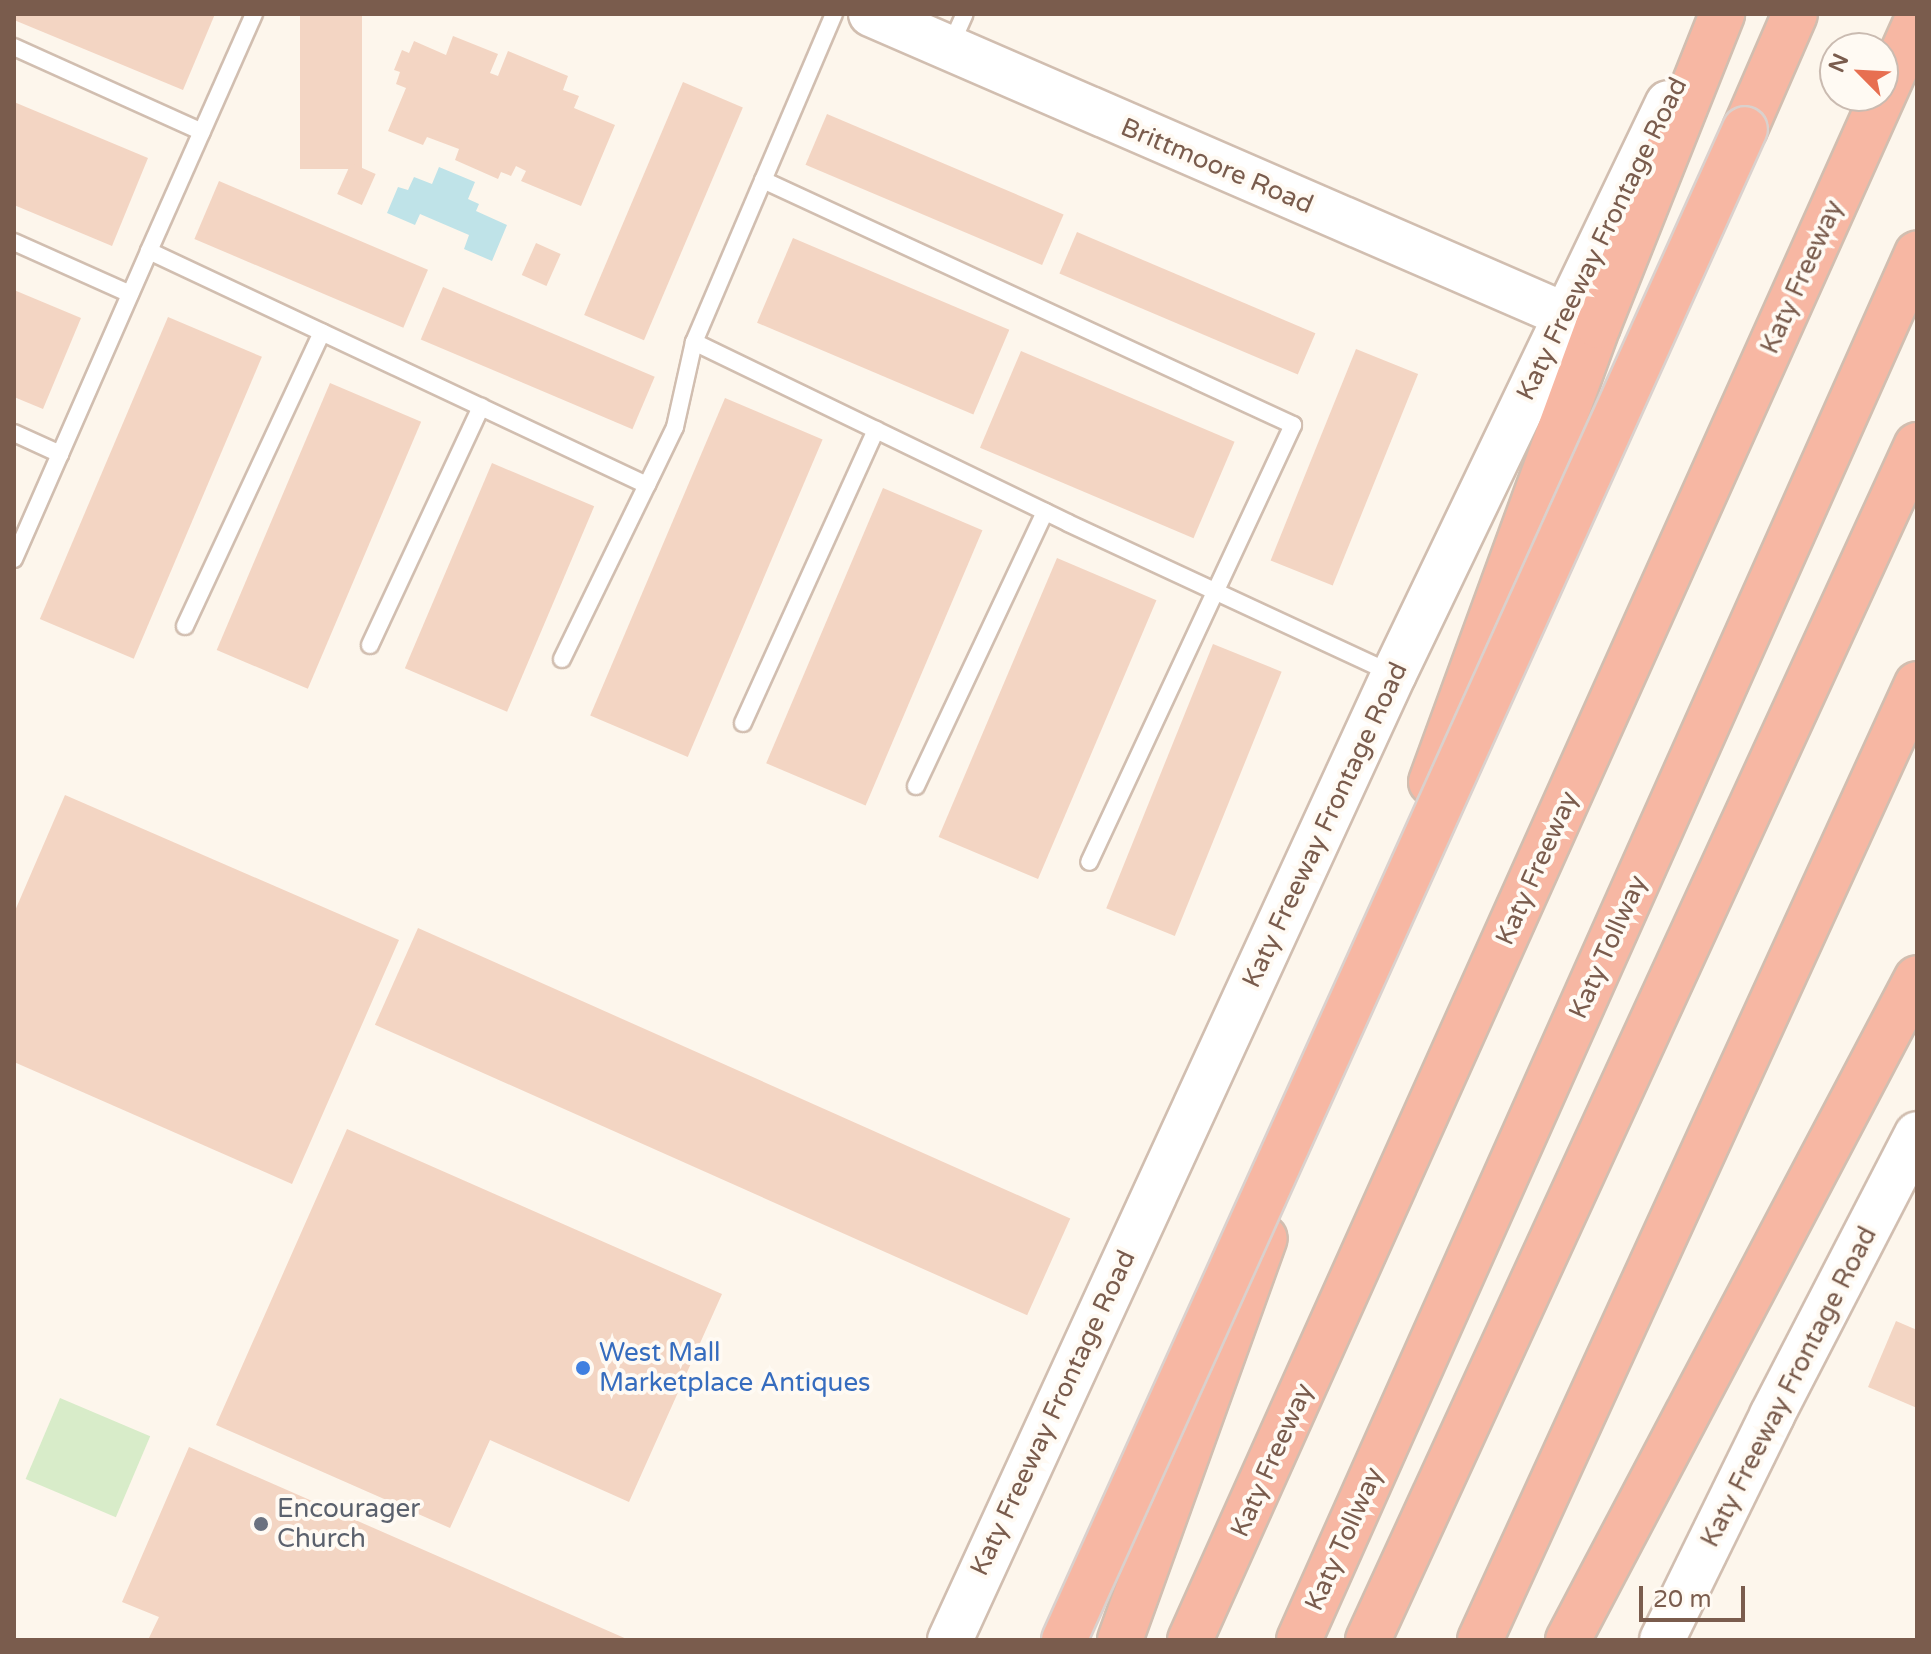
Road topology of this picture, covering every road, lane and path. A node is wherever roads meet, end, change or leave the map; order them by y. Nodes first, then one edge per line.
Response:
1 (254, 14) edge
2 (834, 14) edge
3 (871, 14) edge
4 (1710, 14) edge
5 (1722, 14) edge
6 (1795, 14) edge
7 (1917, 20) edge
8 (957, 31) edge
9 (14, 47) edge
10 (202, 132) junction
11 (763, 180) junction
12 (14, 242) edge
13 (149, 251) junction
14 (1917, 254) edge
15 (130, 294) junction
16 (1565, 315) junction
17 (322, 332) junction
18 (694, 342) junction
19 (481, 407) junction
20 (876, 430) junction
21 (14, 433) edge
22 (1917, 445) edge
23 (60, 454) junction
24 (647, 485) junction
25 (1045, 512) junction
26 (14, 559) edge
27 (1213, 590) junction
28 (185, 626) dead end
29 (370, 645) dead end
30 (562, 659) dead end
31 (1394, 674) junction
32 (1917, 684) edge
33 (743, 723) dead end
34 (916, 786) dead end
35 (1089, 862) dead end
36 (1917, 978) edge
37 (1917, 1134) edge
38 (950, 1640) edge
39 (1064, 1640) edge
40 (1120, 1640) edge
41 (1190, 1640) edge
42 (1299, 1640) edge
43 (1368, 1640) edge
44 (1480, 1640) edge
45 (1568, 1640) edge
46 (1662, 1640) edge

1 - 10 lane
2 - 11 lane
3 - 8 main road, Brittmoore Road
4 - 16 main road, Katy Freeway Frontage Road
5 - 40 highway
6 - 39 highway, bridge
7 - 41 highway, Katy Freeway
8 - 16 main road, Brittmoore Road
9 - 10 lane
10 - 13 lane
11 - 18 lane
11 - 27 lane
12 - 15 lane
13 - 15 lane
13 - 17 lane
14 - 42 highway, Katy Tollway
15 - 23 lane
16 - 31 main road, Katy Freeway Frontage Road
17 - 19 lane
17 - 28 lane
18 - 20 lane
18 - 24 lane
19 - 24 lane
19 - 29 lane
20 - 25 lane
20 - 33 lane
21 - 23 lane
22 - 43 highway
23 - 26 lane
24 - 30 lane
25 - 27 lane
25 - 34 lane
27 - 31 lane
27 - 35 lane
31 - 38 main road, Katy Freeway Frontage Road
32 - 44 highway
36 - 45 highway
37 - 46 main road, Katy Freeway Frontage Road

